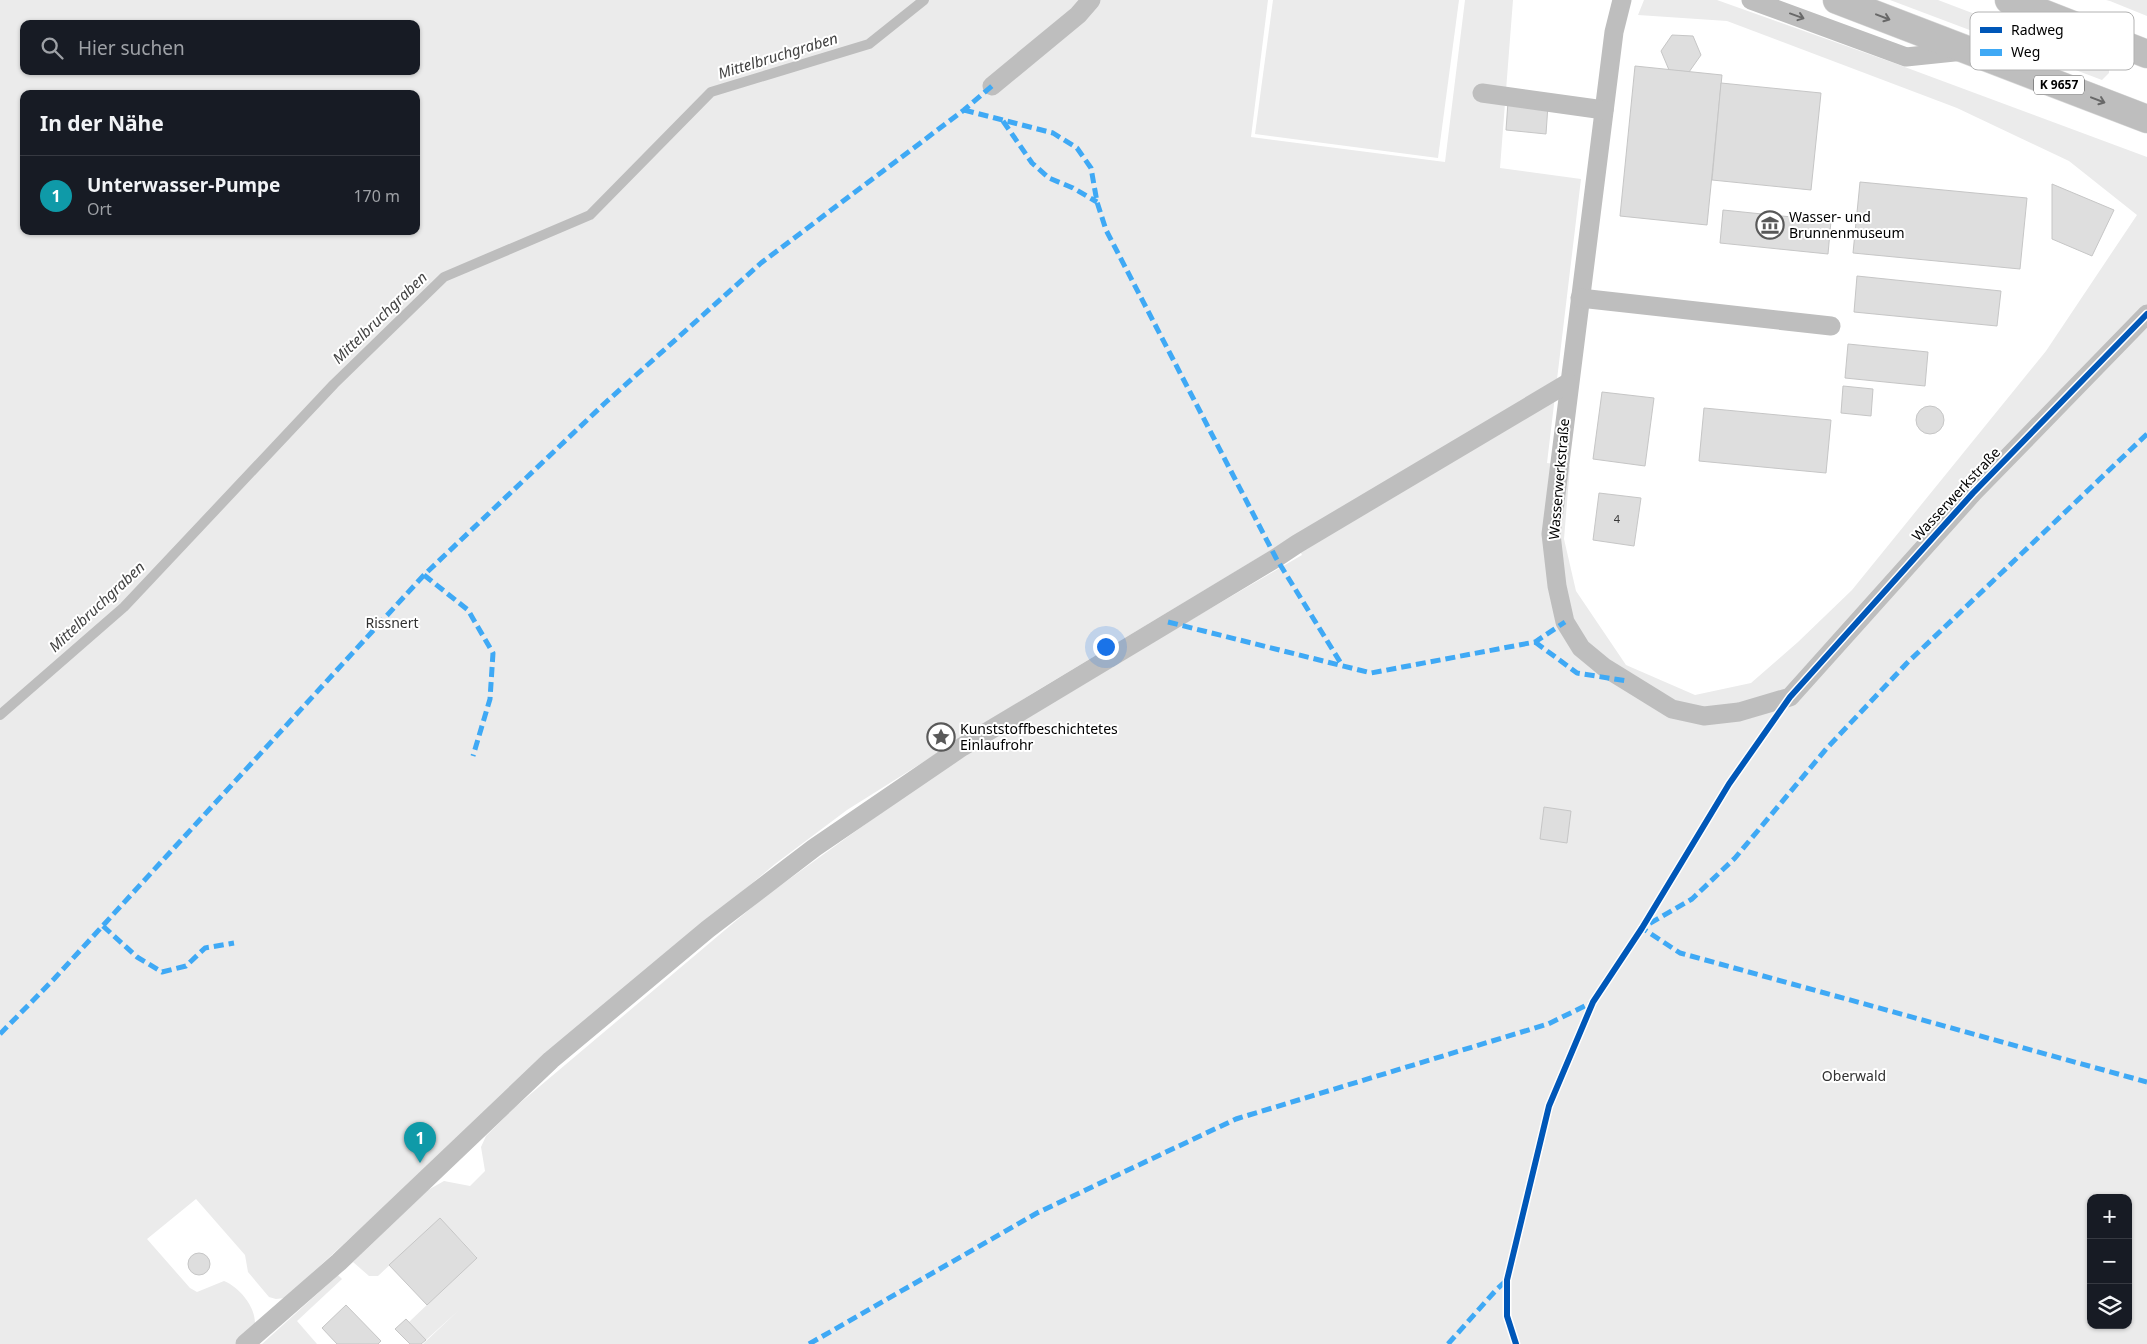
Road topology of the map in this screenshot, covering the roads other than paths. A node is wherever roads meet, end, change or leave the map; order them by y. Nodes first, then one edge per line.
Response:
1 (1092, 0) edge
2 (1751, 0) edge
3 (1837, 0) edge
4 (2009, 0) edge
5 (1621, 1) edge
6 (2040, 12) edge
7 (2134, 49) edge
8 (1970, 50) edge
9 (1970, 50) edge
10 (2147, 54) edge
11 (2022, 70) edge
12 (992, 86) dead end
13 (1482, 93) dead end
14 (1604, 110) junction
15 (2147, 119) edge
16 (1580, 298) junction
17 (2147, 314) edge
18 (1832, 326) dead end
19 (1568, 383) junction
20 (245, 1344) edge

1 - 12 lane
2 -> 8 lane
3 -> 9 highway, K 9657
4 - 6 highway
5 - 14 lane, Wasserwerkstraße
7 - 10 highway
11 -> 15 highway, K 9657
13 - 14 lane
14 - 16 lane, Wasserwerkstraße
16 - 18 lane
16 - 19 lane, Wasserwerkstraße
17 - 19 lane, Wasserwerkstraße
19 - 20 lane

